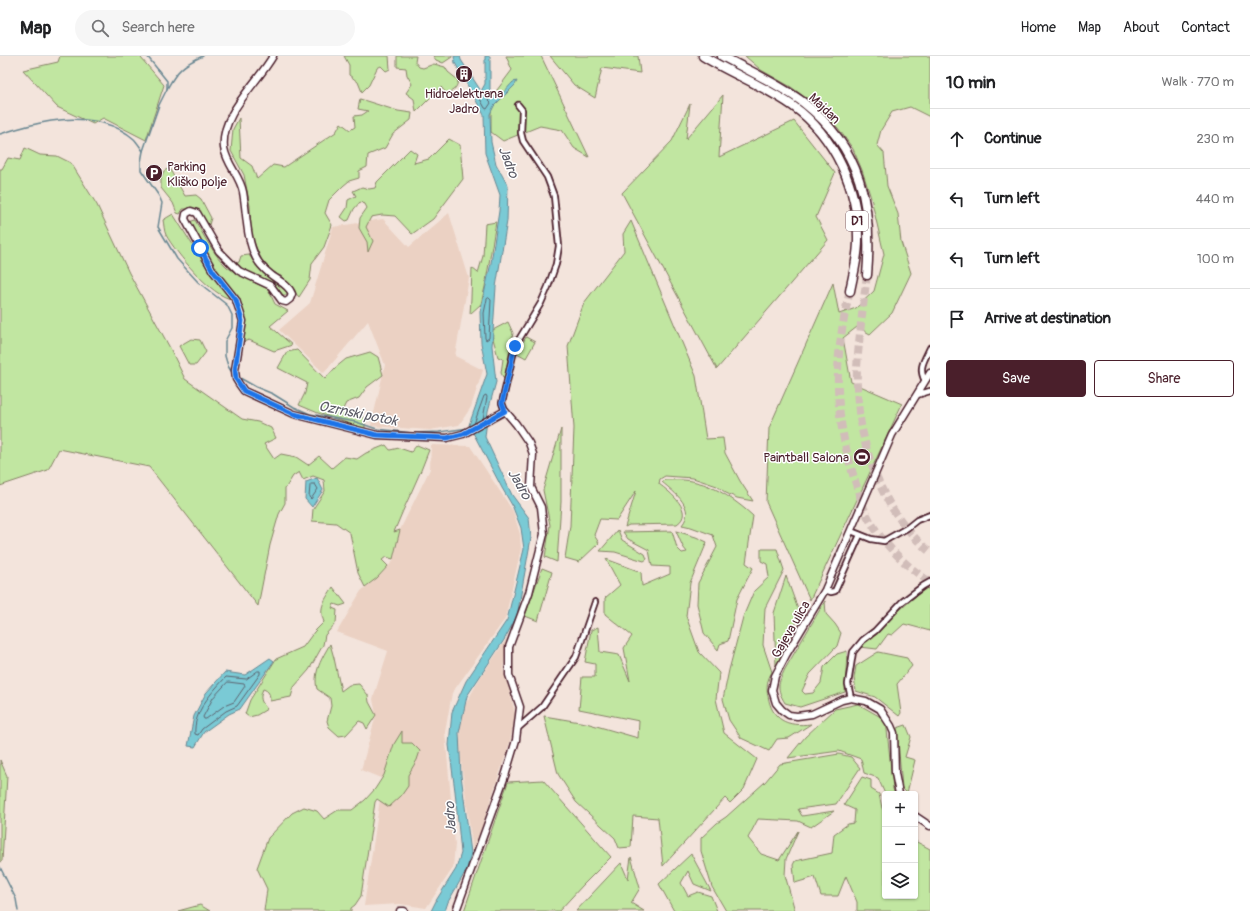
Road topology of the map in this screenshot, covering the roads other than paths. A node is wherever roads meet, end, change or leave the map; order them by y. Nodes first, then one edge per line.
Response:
1 (272, 56) edge
2 (703, 56) edge
3 (722, 56) edge
4 (518, 105) dead end
5 (867, 275) tunnel mouth
6 (850, 292) tunnel mouth
7 (930, 348) edge
8 (930, 373) edge
9 (925, 381) junction
10 (930, 391) edge
11 (917, 395) junction
12 (505, 411) junction
13 (930, 515) edge
14 (851, 530) junction
15 (860, 535) junction
16 (930, 582) edge
17 (825, 590) junction
18 (595, 602) dead end
19 (851, 698) junction
20 (517, 729) junction
21 (898, 791) edge
22 (918, 818) edge
23 (930, 826) edge
24 (400, 911) edge
25 (404, 911) edge
26 (456, 911) edge

1 - 12 street
2 - 6 highway, Majdan / D1
3 - 5 highway, Majdan / D1
4 - 12 street
7 - 9 street
8 - 9 street, Gajeva ulica
9 - 11 street, Gajeva ulica
10 - 11 street
11 - 14 street, Gajeva ulica
12 - 20 street
13 - 15 street
14 - 15 street
14 - 17 street, Gajeva ulica
15 - 17 street
16 - 19 street
17 - 19 street, Gajeva ulica
18 - 20 street
19 - 21 street
20 - 26 street
22 - 23 street
24 - 25 street

